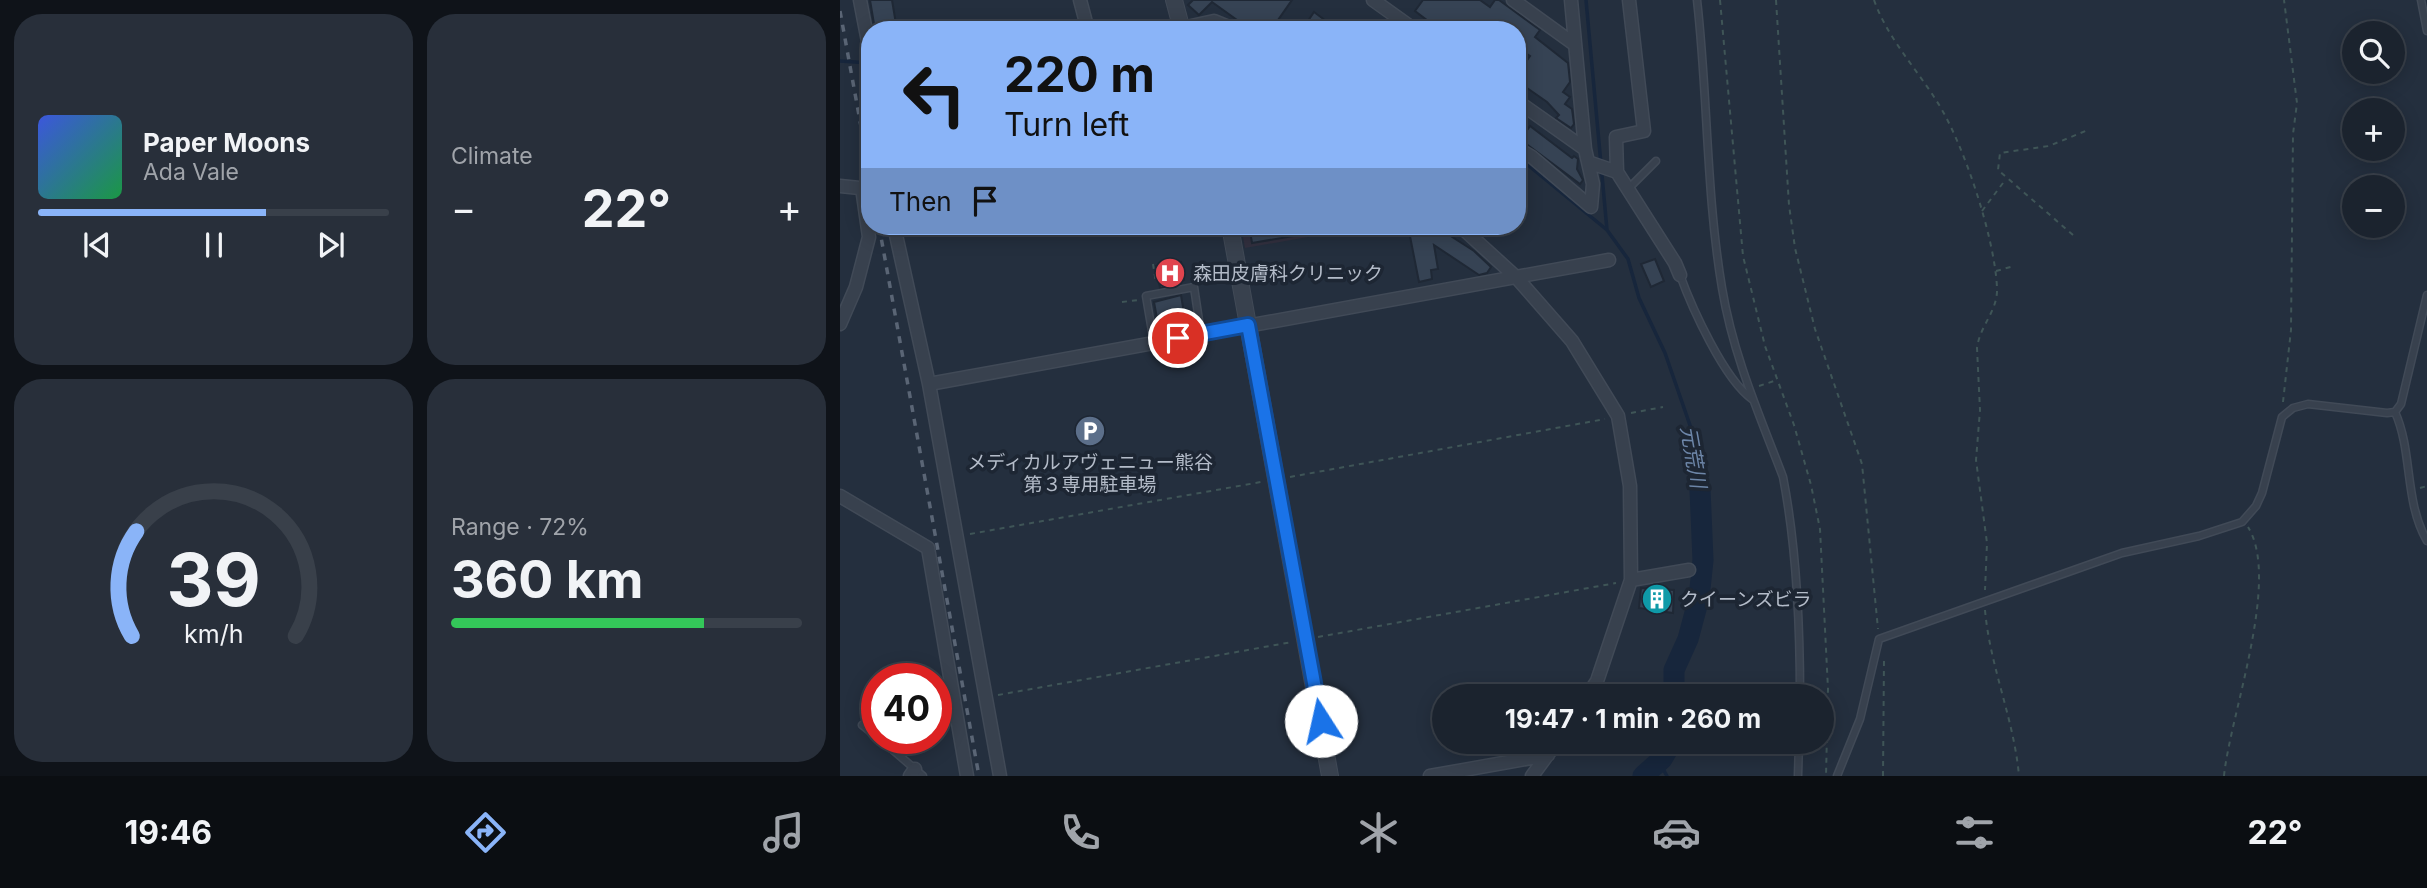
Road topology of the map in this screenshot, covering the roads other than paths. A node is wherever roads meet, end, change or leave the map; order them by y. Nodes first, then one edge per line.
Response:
1 (860, 0) edge
2 (1080, 0) edge
3 (1174, 0) edge
4 (1373, 0) edge
5 (1513, 0) edge
6 (1571, 0) edge
7 (1629, 0) edge
8 (1697, 0) edge
9 (2421, 0) edge
10 (864, 21) edge
11 (1086, 21) edge
12 (1180, 21) edge
13 (1392, 21) edge
14 (2427, 31) edge
15 (1574, 44) junction
16 (1526, 107) edge
17 (1585, 149) junction
18 (1526, 153) edge
19 (1656, 161) dead end
20 (1592, 163) junction
21 (1615, 170) junction
22 (840, 186) edge
23 (861, 188) edge
24 (1628, 189) junction
25 (869, 235) edge
26 (896, 235) edge
27 (1232, 235) edge
28 (1470, 235) edge
29 (1609, 260) dead end
30 (1680, 275) joint
31 (1516, 277) junction
32 (2427, 295) edge
33 (840, 324) edge
34 (1248, 325) junction
35 (1202, 334) junction
36 (1154, 343) junction
37 (929, 384) junction
38 (1752, 399) junction
39 (2395, 412) junction
40 (840, 496) edge
41 (2427, 541) edge
42 (1689, 569) dead end
43 (1631, 580) junction
44 (1596, 684) edge
45 (1799, 684) edge
46 (895, 754) edge
47 (1799, 754) edge
48 (1548, 755) joint
49 (916, 774) edge
50 (968, 776) edge
51 (1000, 776) edge
52 (1330, 776) edge
53 (1430, 776) edge
54 (1532, 776) edge
55 (1798, 776) edge
56 (1838, 776) edge

1 - 10 street
2 - 11 street
3 - 12 street
4 - 13 street
5 - 15 street
6 - 15 street
7 - 21 street
8 - 38 lane
9 - 14 lane
15 - 17 street
16 - 17 street
17 - 20 street
18 - 20 street
19 - 24 lane
20 - 21 street
21 - 24 street
22 - 23 street
24 - 30 street
25 - 33 street
26 - 37 street
27 - 34 street
28 - 31 street
29 - 31 street
30 - 38 lane
31 - 34 street
31 - 43 street
32 - 39 lane
34 - 35 street
34 - 52 street
35 - 36 street
35 - 36 lane
36 - 37 street
37 - 51 street
38 - 45 lane
39 - 41 lane
39 - 56 lane
40 - 50 street
42 - 43 street
43 - 44 street
46 - 49 lane
47 - 55 lane
48 - 53 street
48 - 54 street

